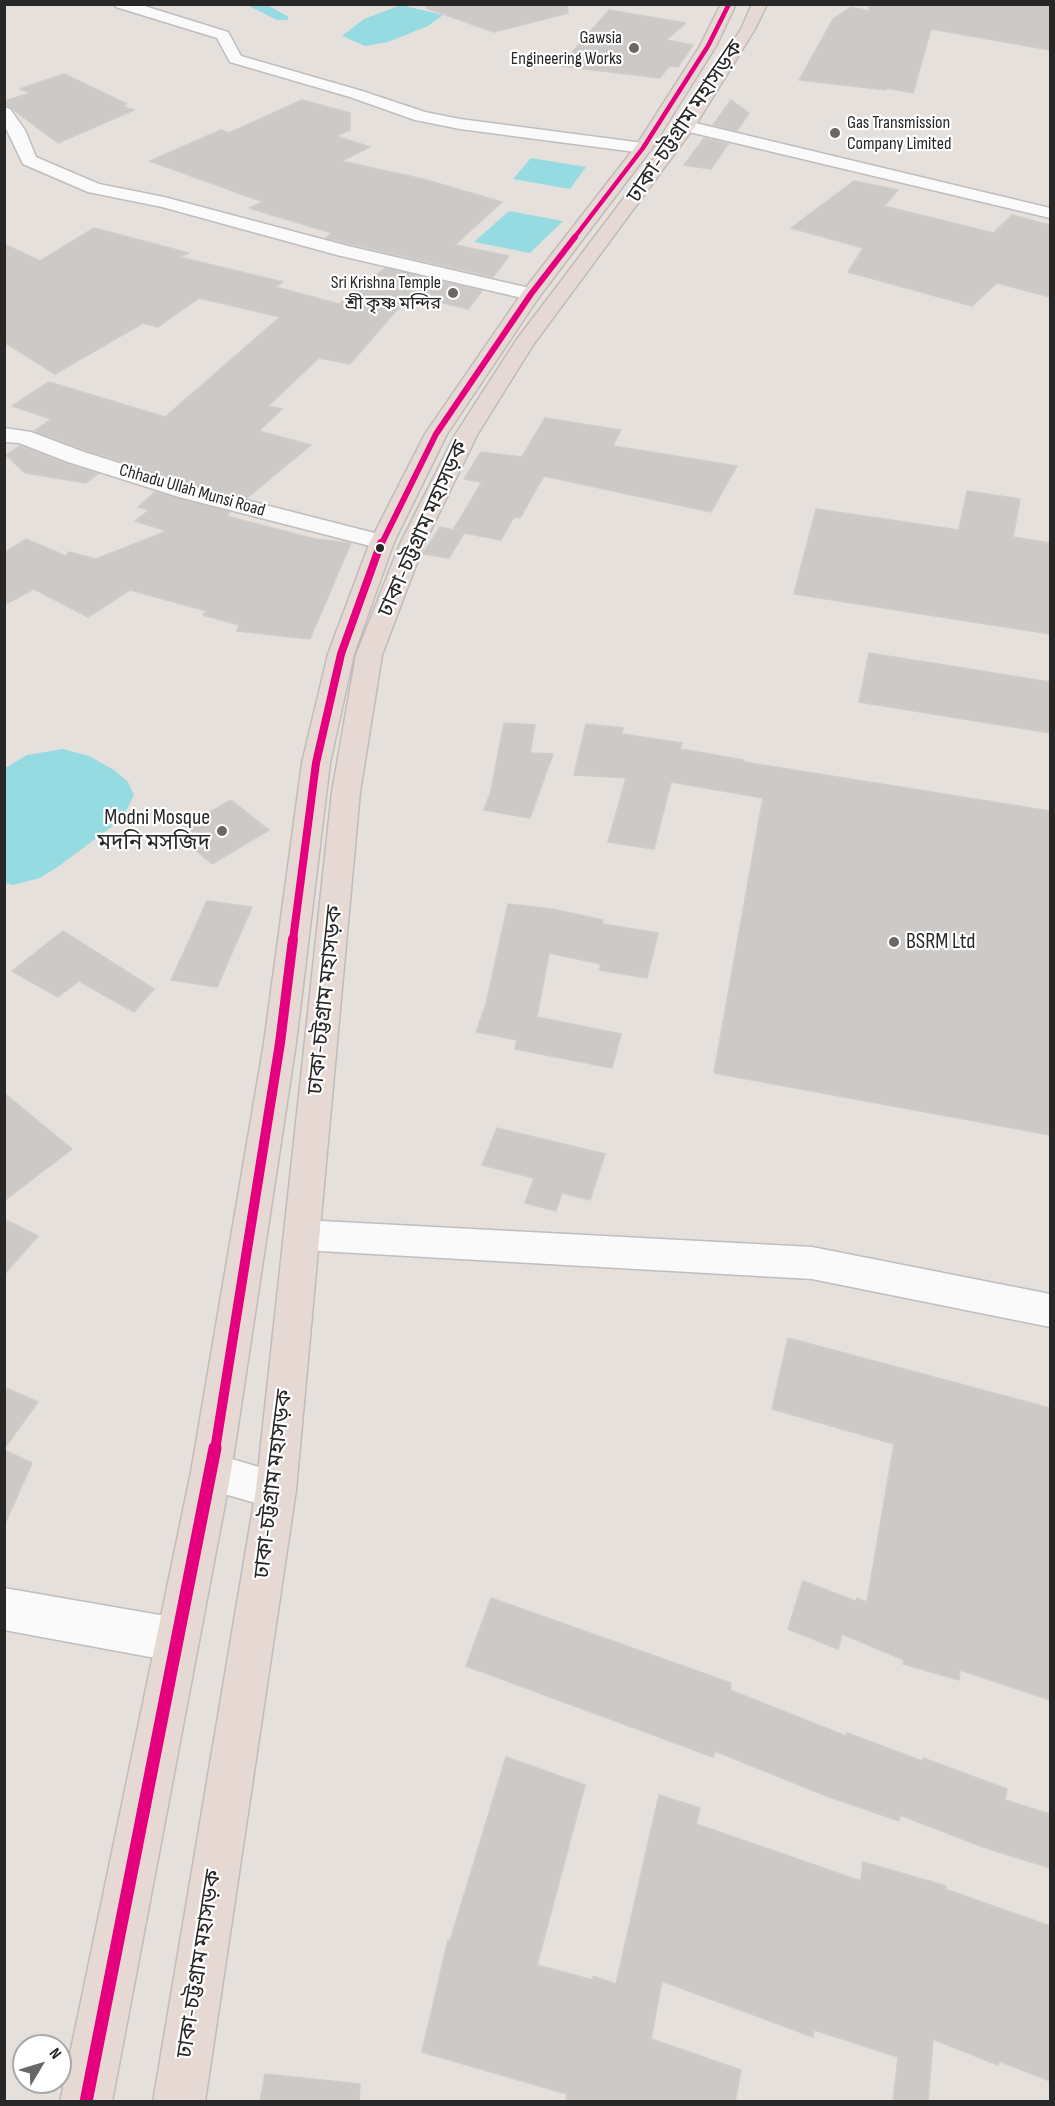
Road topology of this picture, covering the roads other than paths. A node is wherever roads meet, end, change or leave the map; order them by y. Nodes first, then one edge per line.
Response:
1 (121, 4) edge
2 (729, 4) edge
3 (760, 4) edge
4 (282, 75) junction
5 (4, 112) edge
6 (372, 117) dead end
7 (687, 126) junction
8 (404, 128) dead end
9 (566, 138) junction
10 (643, 148) junction
11 (1050, 213) edge
12 (531, 294) junction
13 (4, 435) edge
14 (382, 542) junction
15 (302, 1235) junction
16 (1050, 1311) edge
17 (211, 1472) junction
18 (276, 1490) junction
19 (4, 1609) edge
20 (177, 1640) junction
21 (86, 2102) edge
22 (178, 2102) edge

1 - 4 street
2 - 10 highway, ঢাকা-চট্টগ্রাম মহাসড়ক
3 - 7 highway, ঢাকা-চট্টগ্রাম মহাসড়ক
4 - 6 street
4 - 9 street
5 - 12 street
7 - 11 street
7 - 15 highway, ঢাকা-চট্টগ্রাম মহাসড়ক
8 - 9 street
9 - 10 street
10 - 12 highway, ঢাকা-চট্টগ্রাম মহাসড়ক
12 - 14 highway, ঢাকা-চট্টগ্রাম মহাসড়ক
13 - 14 street, Chhadu Ullah Munsi Road
14 - 17 highway, ঢাকা-চট্টগ্রাম মহাসড়ক
15 - 16 street
15 - 18 highway, ঢাকা-চট্টগ্রাম মহাসড়ক
17 - 18 street
17 - 20 highway, ঢাকা-চট্টগ্রাম মহাসড়ক
18 - 22 highway, ঢাকা-চট্টগ্রাম মহাসড়ক
19 - 20 street
20 - 21 highway, ঢাকা-চট্টগ্রাম মহাসড়ক

